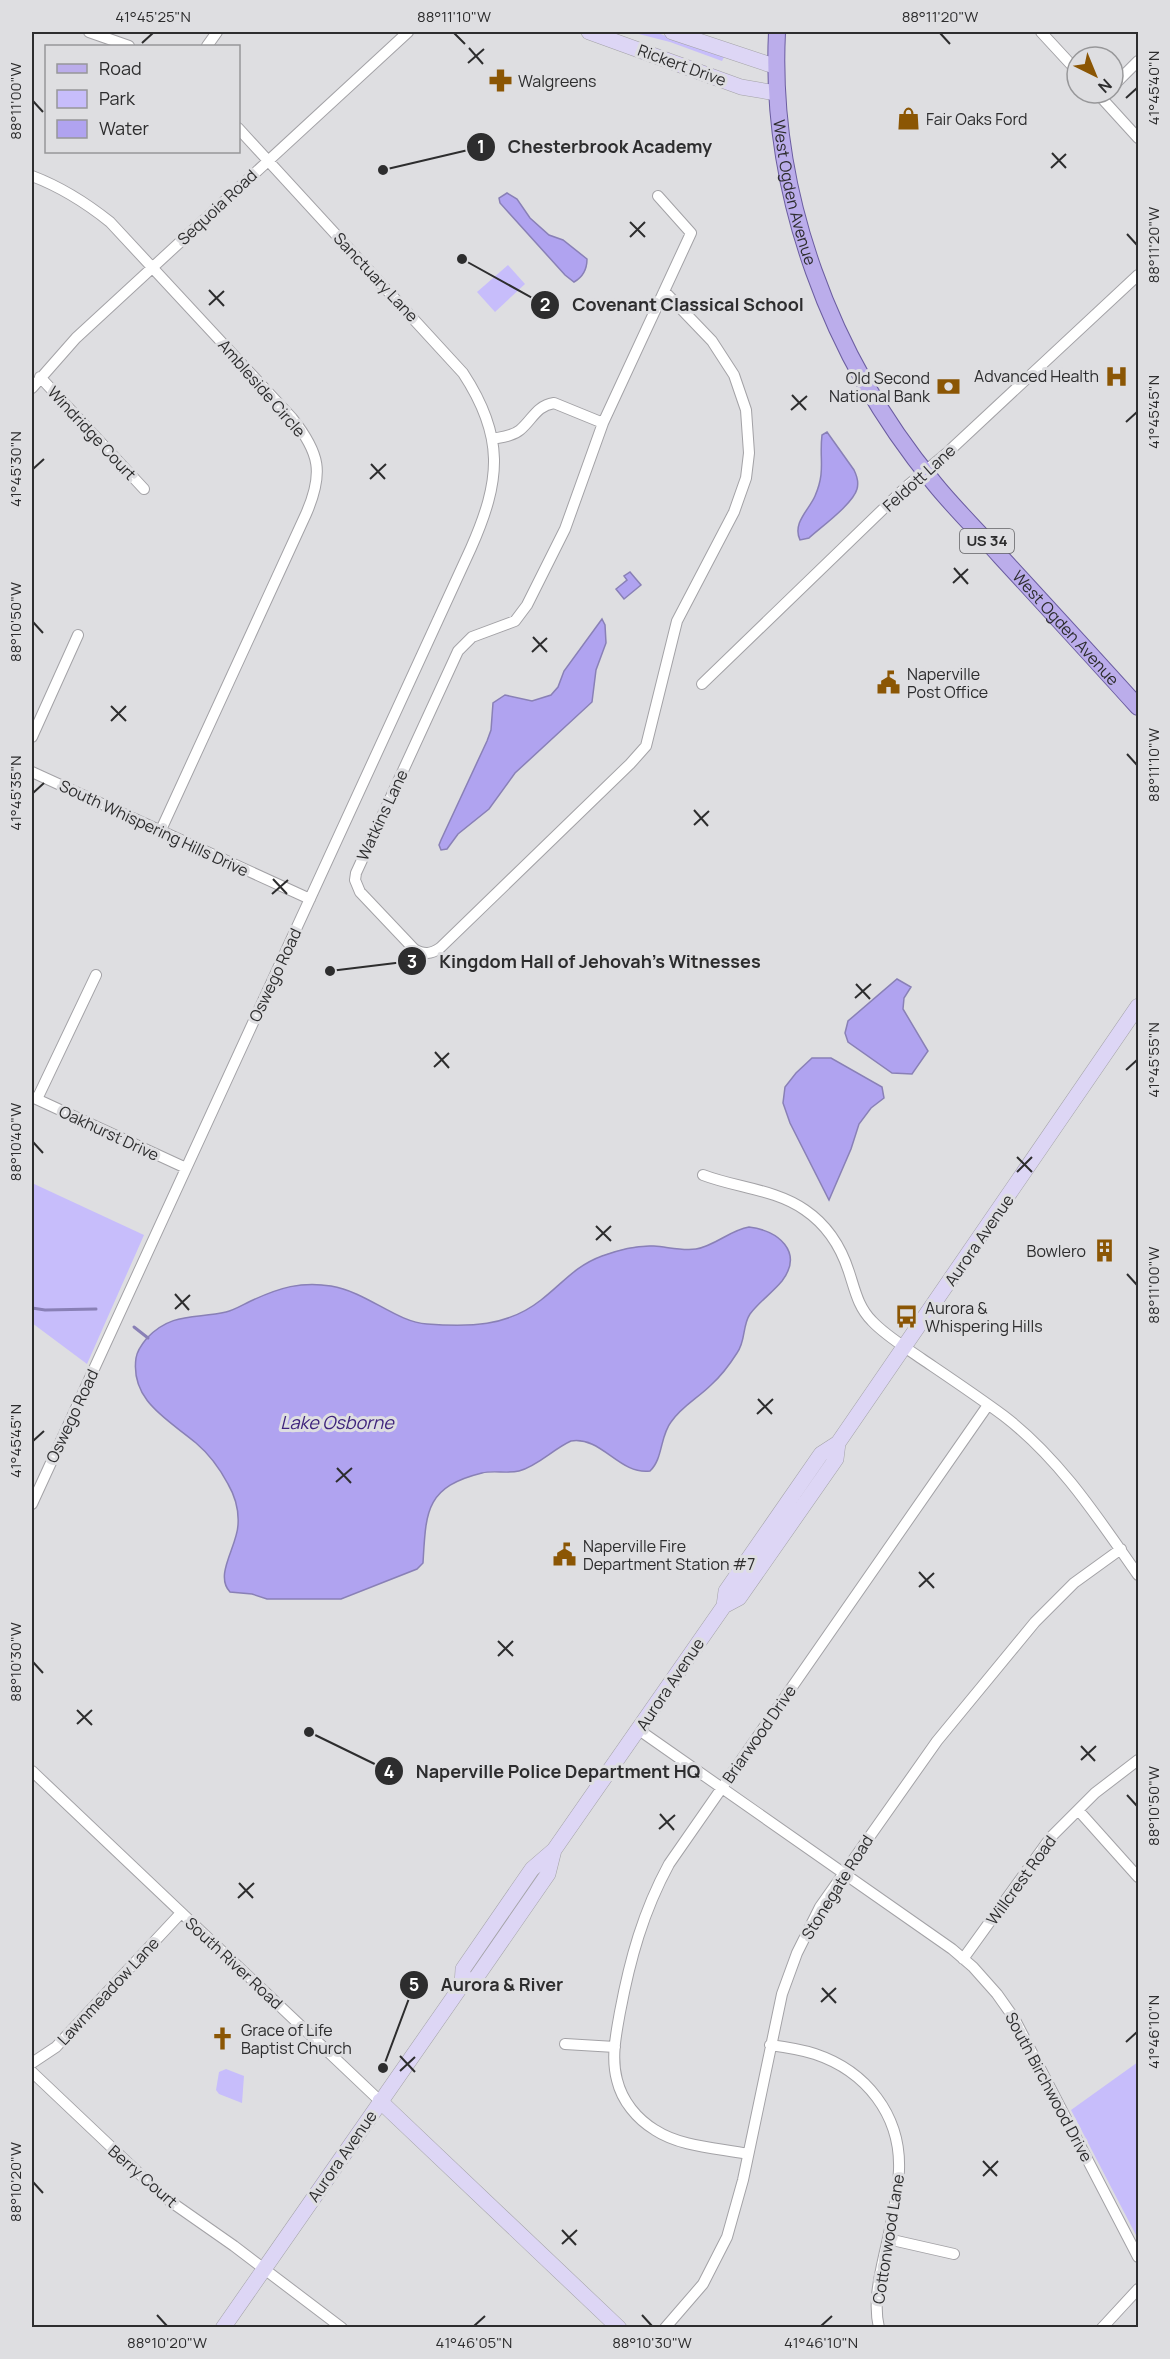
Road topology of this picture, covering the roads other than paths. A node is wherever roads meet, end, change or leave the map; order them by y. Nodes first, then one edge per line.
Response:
1 (89, 32) edge
2 (217, 32) edge
3 (408, 32) edge
4 (590, 32) edge
5 (672, 32) edge
6 (777, 32) edge
7 (1041, 32) edge
8 (126, 45) edge
9 (208, 45) edge
10 (1065, 58) edge
11 (1138, 61) edge
12 (774, 66) junction
13 (1125, 74) edge
14 (776, 93) junction
15 (1110, 105) edge
16 (240, 130) edge
17 (1138, 138) edge
18 (267, 160) junction
19 (32, 176) edge
20 (658, 196) dead end
21 (153, 266) junction
22 (1138, 275) edge
23 (664, 291) junction
24 (40, 377) junction
25 (32, 388) edge
26 (603, 423) junction
27 (492, 439) junction
28 (925, 471) junction
29 (144, 489) dead end
30 (78, 635) dead end
31 (702, 684) dead end
32 (1138, 707) edge
33 (32, 737) edge
34 (32, 772) edge
35 (160, 832) junction
36 (310, 899) junction
37 (96, 975) dead end
38 (1138, 1006) edge
39 (34, 1098) edge
40 (186, 1168) junction
41 (703, 1175) dead end
42 (905, 1347) junction
43 (988, 1405) junction
44 (32, 1504) edge
45 (1120, 1549) junction
46 (1138, 1575) edge
47 (639, 1730) junction
48 (1138, 1760) edge
49 (32, 1771) edge
50 (722, 1788) junction
51 (1078, 1810) junction
52 (843, 1873) junction
53 (1138, 1877) edge
54 (181, 1913) junction
55 (963, 1959) junction
56 (566, 2044) dead end
57 (770, 2045) junction
58 (615, 2047) junction
59 (32, 2063) edge
60 (32, 2072) edge
61 (380, 2101) junction
62 (748, 2154) junction
63 (888, 2239) junction
64 (954, 2254) dead end
65 (1138, 2257) edge
66 (264, 2269) junction
67 (1138, 2289) edge
68 (223, 2328) edge
69 (342, 2328) edge
70 (619, 2328) edge
71 (665, 2328) edge
72 (879, 2328) edge
73 (1102, 2328) edge

1 - 8 street
2 - 9 street
3 - 18 street, Sequoia Road
4 - 14 main road, Rickert Drive
5 - 12 main road, Rickert Drive
6 - 12 main road, West Ogden Avenue / US 34
7 - 10 street
11 - 13 street
12 - 14 main road, West Ogden Avenue / US 34
14 - 28 main road, West Ogden Avenue / US 34
15 - 17 street
16 - 18 street, Sanctuary Lane
18 - 21 street, Sequoia Road
18 - 27 street, Sanctuary Lane
19 - 21 street, Ambleside Circle
20 - 23 street, Watkins Lane
21 - 24 street, Sequoia Road
21 - 35 street, Ambleside Circle
22 - 28 street, Feldott Lane
23 - 26 street, Watkins Lane
23 - 26 street, Watkins Lane
24 - 25 street, Sequoia Road
24 - 29 street, Windridge Court
26 - 27 street
27 - 36 street, Oswego Road
28 - 31 street, Feldott Lane
28 - 32 main road, West Ogden Avenue / US 34
30 - 33 street
34 - 35 street, South Whispering Hills Drive
35 - 36 street, South Whispering Hills Drive
36 - 40 street, Oswego Road
37 - 39 street
38 - 42 main road, Aurora Avenue
39 - 40 street, Oakhurst Drive
40 - 44 street, Oswego Road
41 - 42 street
42 - 43 street
42 - 47 main road, Aurora Avenue
43 - 45 street
43 - 50 street, Briarwood Drive
45 - 46 street
45 - 52 street, Stonegate Road
47 - 50 street, South Birchwood Drive
47 - 61 main road, Aurora Avenue
48 - 51 street, Willcrest Road
49 - 54 street, South River Road
50 - 52 street, South Birchwood Drive
50 - 58 street, Briarwood Drive
51 - 53 street
51 - 55 street, Willcrest Road
52 - 55 street, South Birchwood Drive
52 - 57 street, Stonegate Road
54 - 59 street, Lawnmeadow Lane
54 - 61 street, South River Road
55 - 65 street, South Birchwood Drive
56 - 58 street
57 - 62 street, Stonegate Road
57 - 63 street, Cottonwood Lane
58 - 62 street, Briarwood Drive
60 - 66 street, Berry Court
61 - 66 main road, Aurora Avenue
61 - 70 main road, South River Road
62 - 71 street, Stonegate Road
63 - 64 street
63 - 72 street, Cottonwood Lane
66 - 68 main road, Aurora Avenue
66 - 69 street, Berry Court
67 - 73 street

